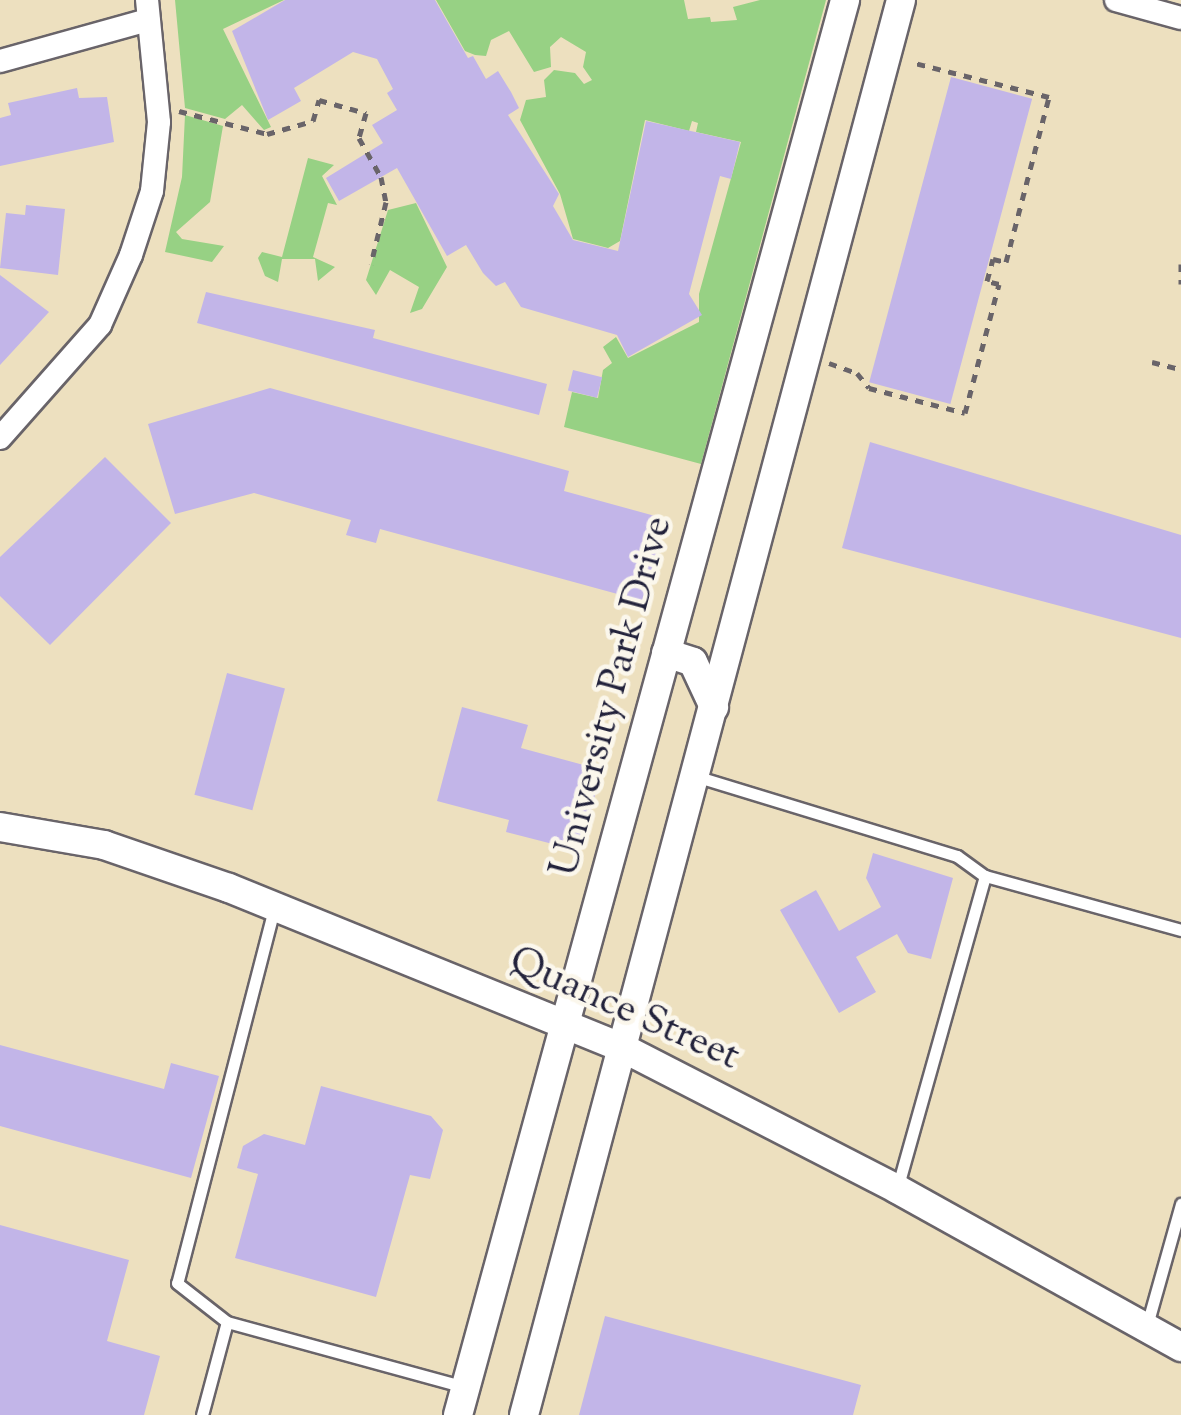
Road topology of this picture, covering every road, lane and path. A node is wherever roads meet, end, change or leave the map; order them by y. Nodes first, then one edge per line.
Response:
1 (846, 0) edge
2 (901, 0) edge
3 (1116, 0) edge
4 (148, 10) edge
5 (1181, 18) edge
6 (886, 56) junction
7 (0, 61) edge
8 (157, 105) junction
9 (372, 264) dead end
10 (1181, 264) edge
11 (1181, 284) edge
12 (807, 357) junction
13 (1152, 362) dead end
14 (1181, 370) edge
15 (0, 438) edge
16 (666, 653) junction
17 (714, 707) junction
18 (696, 776) junction
19 (0, 827) edge
20 (985, 876) junction
21 (276, 905) junction
22 (1181, 930) edge
23 (566, 1024) junction
24 (622, 1047) junction
25 (897, 1189) junction
26 (1181, 1204) edge
27 (228, 1322) junction
28 (1146, 1328) junction
29 (1181, 1346) edge
30 (465, 1387) junction
31 (202, 1415) edge
32 (458, 1415) edge
33 (524, 1415) edge

1 - 16 street, University Park Drive
2 - 6 street
3 - 5 street
4 - 7 street
4 - 8 street
6 - 12 street
6 - 12 path
8 - 9 path
8 - 15 street
10 - 11 path
12 - 17 street
13 - 14 path
16 - 17 street
16 - 23 street, University Park Drive
17 - 18 street
18 - 20 lane
18 - 24 street
19 - 21 street, Quance Street
20 - 22 lane
20 - 25 lane
21 - 23 street, Quance Street
21 - 27 lane
23 - 24 street, Quance Street
23 - 30 street, University Park Drive
24 - 25 street, Quance Street
24 - 33 street
25 - 28 street, Quance Street
26 - 28 lane
27 - 30 lane
27 - 31 lane
28 - 29 street, Quance Street
30 - 32 street, University Park Drive

